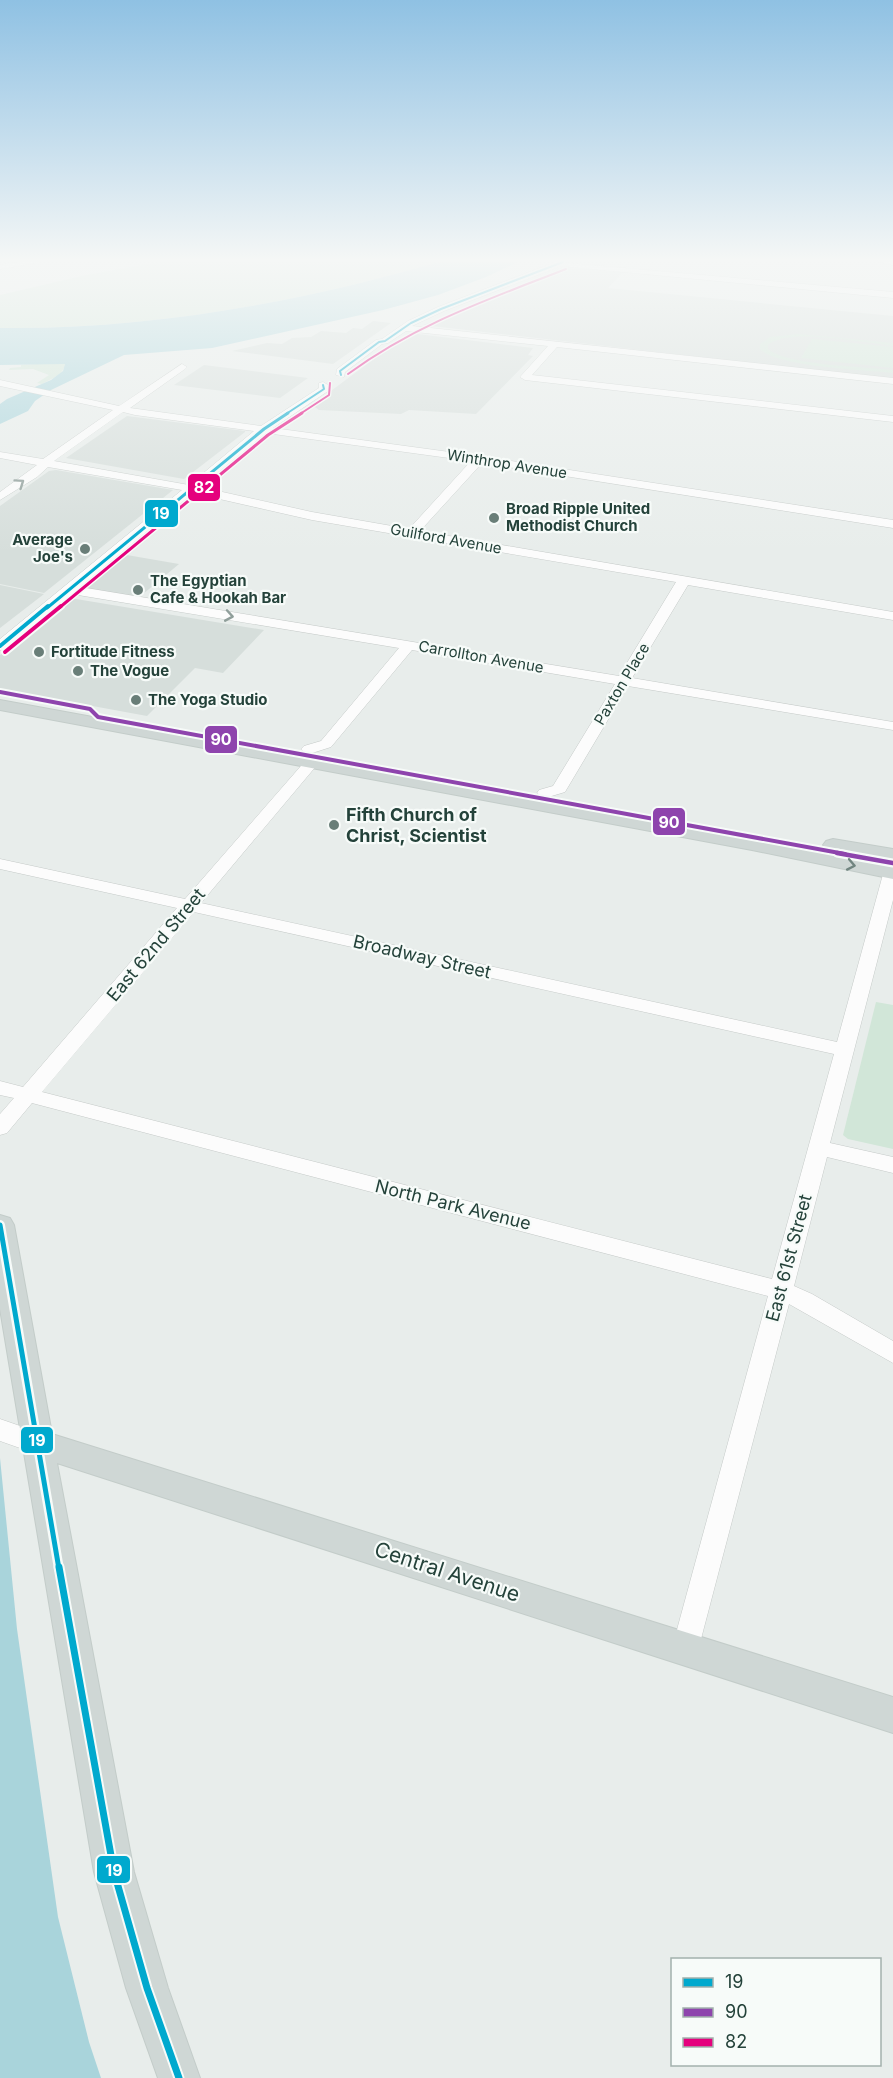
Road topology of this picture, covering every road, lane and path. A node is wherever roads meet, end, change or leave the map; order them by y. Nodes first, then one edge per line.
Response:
1 (365, 359) edge
2 (541, 359) edge
3 (692, 359) edge
4 (182, 367) dead end
5 (893, 381) edge
6 (0, 383) edge
7 (120, 410) junction
8 (893, 419) edge
9 (264, 429) junction
10 (0, 455) edge
11 (479, 459) junction
12 (46, 463) junction
13 (191, 489) junction
14 (0, 497) edge
15 (893, 524) edge
16 (412, 533) junction
17 (684, 580) junction
18 (68, 590) junction
19 (893, 616) edge
20 (0, 645) edge
21 (410, 645) junction
22 (623, 681) junction
23 (0, 692) edge
24 (0, 705) edge
25 (893, 726) edge
26 (320, 752) junction
27 (557, 793) junction
28 (0, 864) edge
29 (893, 867) edge
30 (190, 905) junction
31 (845, 1050) junction
32 (0, 1088) edge
33 (28, 1096) junction
34 (0, 1128) edge
35 (819, 1148) junction
36 (893, 1165) edge
37 (0, 1225) edge
38 (781, 1290) junction
39 (893, 1353) edge
40 (0, 1430) edge
41 (37, 1443) junction
42 (686, 1648) junction
43 (893, 1714) edge
44 (179, 2078) edge

1 - 9 street
2 - 8 street
3 - 5 street
4 - 7 street
6 - 7 street, Winthrop Avenue
7 - 9 street, Winthrop Avenue
7 - 12 street
9 - 11 street, Winthrop Avenue
9 - 13 street
10 - 12 street, Guilford Avenue
11 - 15 street, Winthrop Avenue
11 - 16 street
12 - 13 street, Guilford Avenue
14 -> 12 street
13 - 16 street, Guilford Avenue
13 - 18 street
16 - 17 street, Guilford Avenue
17 - 19 street, Guilford Avenue
17 - 22 street, Paxton Place
18 - 20 street
18 -> 21 street, Carrollton Avenue
21 - 22 street, Carrollton Avenue
21 - 26 street, East 62nd Street
22 - 25 street, Carrollton Avenue
22 - 27 street, Paxton Place
23 - 26 main road
24 - 26 main road
26 - 27 main road
26 -> 29 main road
26 - 30 street, East 62nd Street
27 - 29 main road
28 - 30 street, Broadway Street
29 - 31 street, East 61st Street
30 - 31 street, Broadway Street
30 - 33 street, East 62nd Street
31 - 35 street, East 61st Street
32 - 33 street, North Park Avenue
33 - 34 street, East 62nd Street
33 - 38 street, North Park Avenue
35 - 36 street
35 - 38 street, East 61st Street
37 - 41 main road
38 - 39 street, North Park Avenue
38 - 42 street, East 61st Street
40 - 41 street, Central Avenue
41 - 42 main road, Central Avenue
41 - 44 main road
42 - 43 main road, Central Avenue

